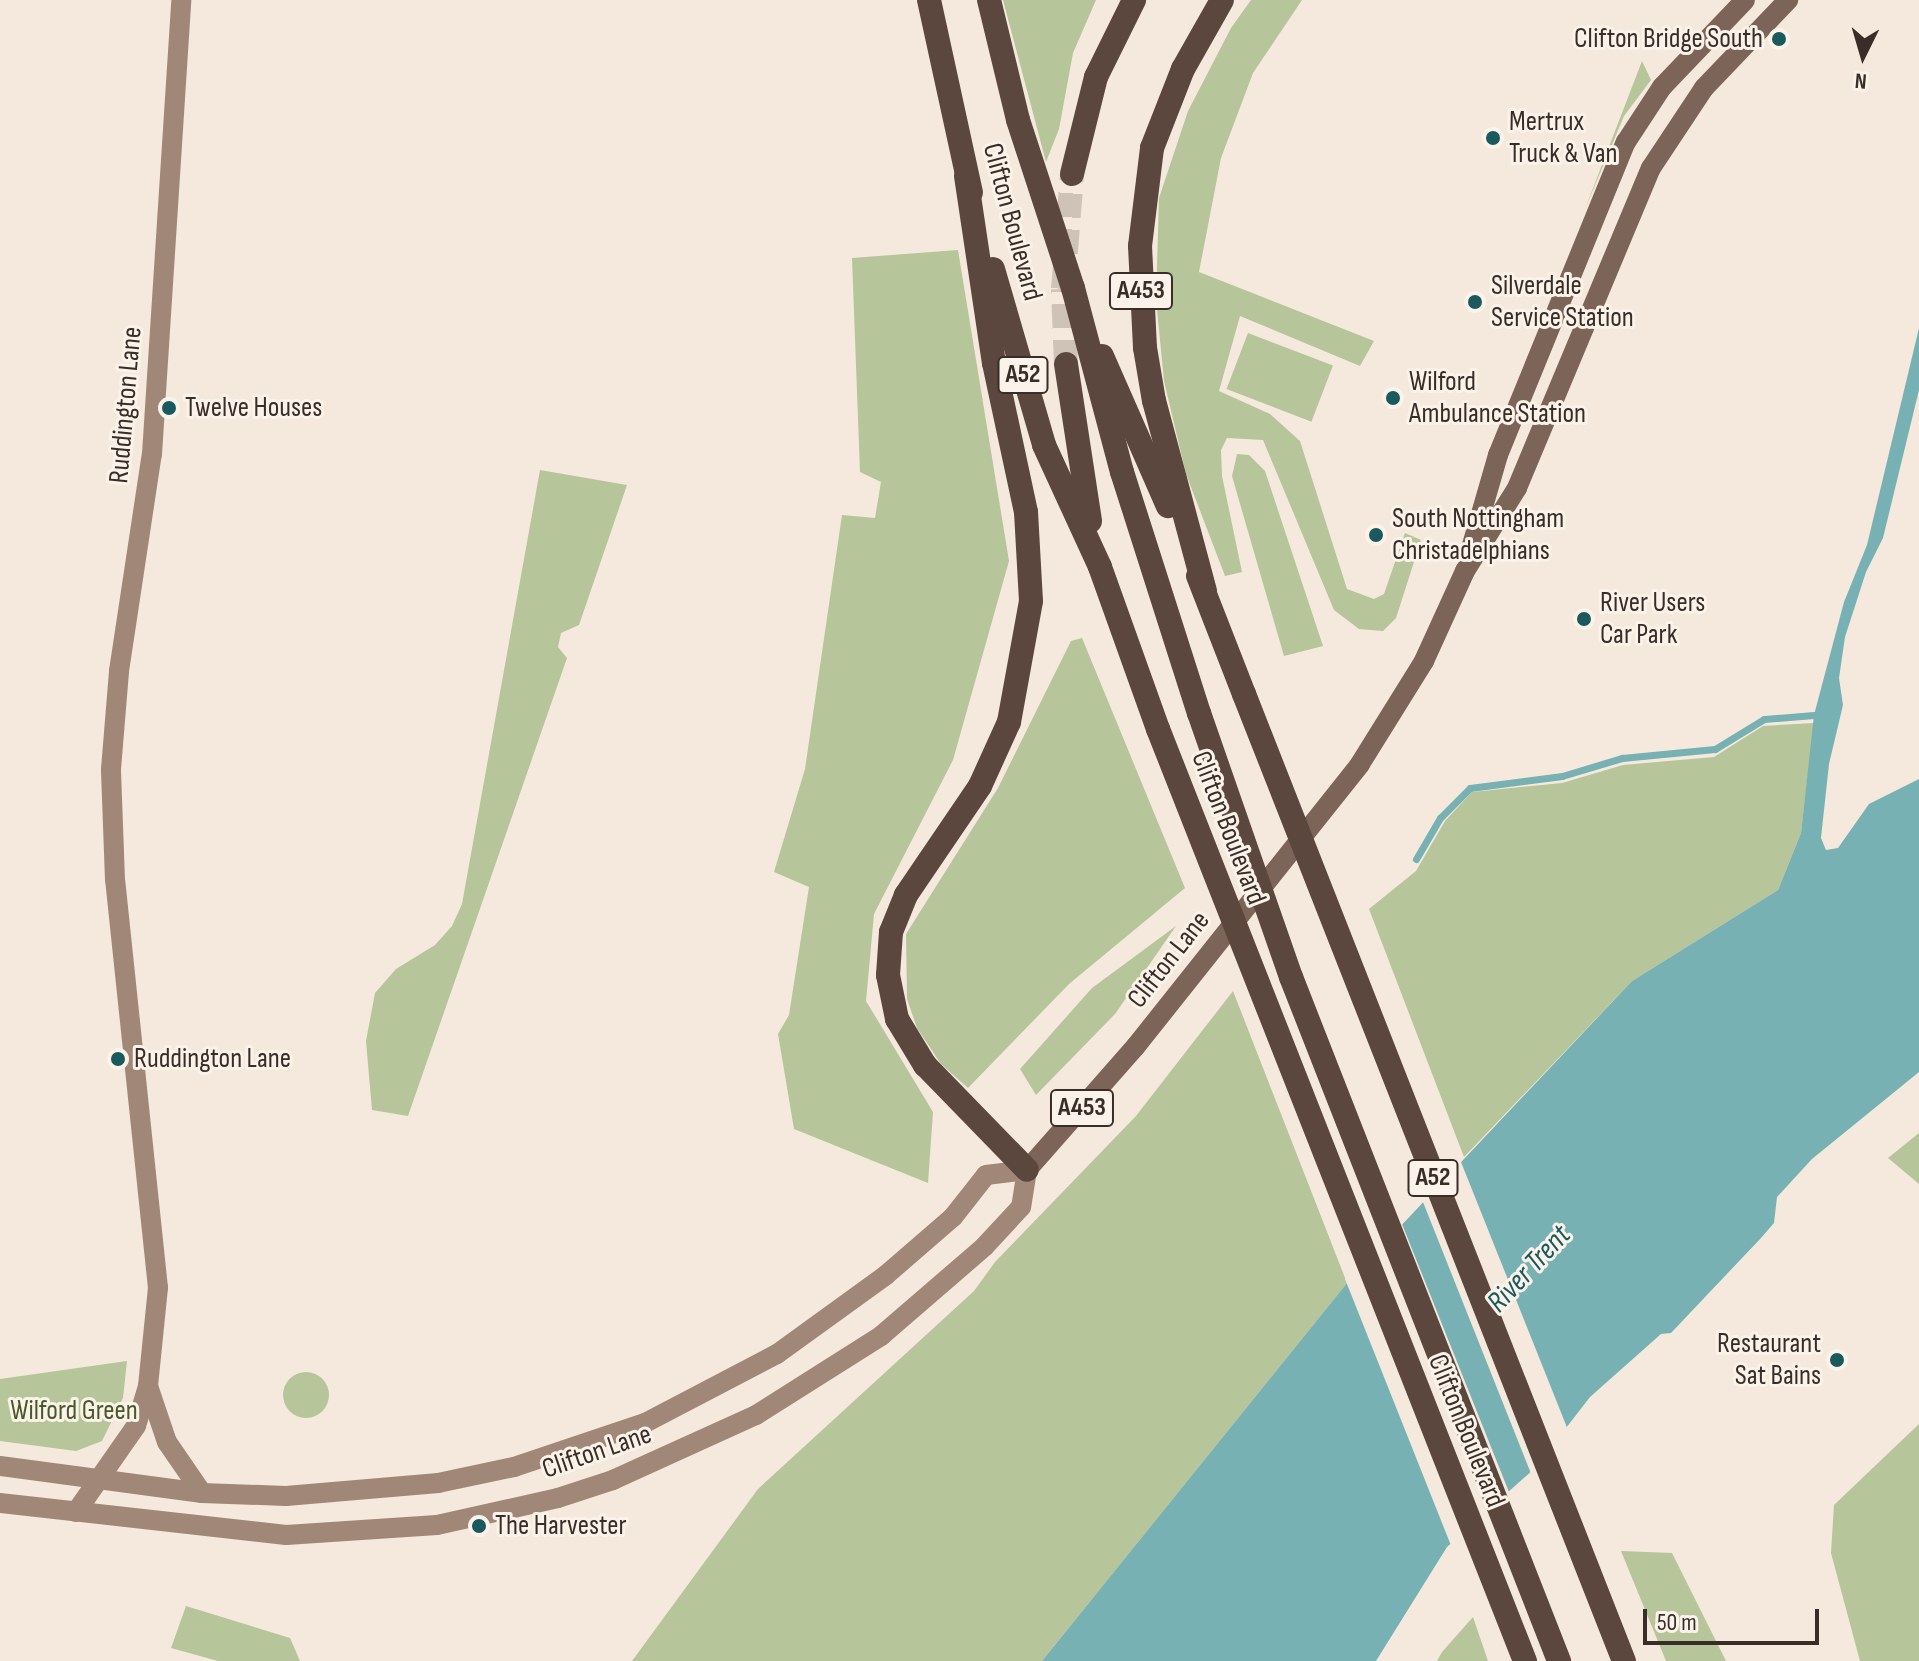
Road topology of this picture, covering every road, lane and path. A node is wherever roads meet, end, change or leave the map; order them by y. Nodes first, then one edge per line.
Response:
1 (181, 0) edge
2 (929, 0) edge
3 (989, 0) edge
4 (1134, 0) edge
5 (1222, 0) edge
6 (1745, 0) edge
7 (1788, 0) edge
8 (1072, 174) tunnel mouth
9 (966, 176) junction
10 (1073, 288) junction
11 (1066, 364) tunnel mouth
12 (1100, 567) junction
13 (1465, 571) junction
14 (1205, 591) junction
15 (1027, 1170) junction
16 (148, 1386) junction
17 (0, 1466) edge
18 (100, 1480) junction
19 (202, 1493) junction
20 (0, 1503) edge
21 (76, 1512) junction
22 (1525, 1661) edge
23 (1559, 1661) edge
24 (1624, 1661) edge

1 - 16 main road, Ruddington Lane
2 - 9 highway, Clifton Boulevard / A52
3 - 10 highway, Clifton Boulevard / A52
4 - 8 highway
5 - 14 highway, A453
6 - 13 main road, Clifton Lane / A453
7 - 13 main road, Clifton Lane / A453
9 - 12 highway, Clifton Boulevard / A52
9 - 15 highway, A52
10 - 14 highway, A52
10 - 23 highway, Clifton Boulevard / A52, bridge
11 - 12 highway
12 - 22 highway, Clifton Boulevard / A52, bridge
13 - 15 main road, Clifton Lane / A453
14 - 24 highway, A52, bridge
15 - 19 main road, Clifton Lane
15 - 21 main road, Clifton Lane
16 - 18 main road, Ruddington Lane
16 - 19 main road, Ruddington Lane
17 - 18 main road, Clifton Lane
18 - 19 main road, Clifton Lane
18 - 21 main road, Ruddington Lane
20 - 21 main road, Clifton Lane

